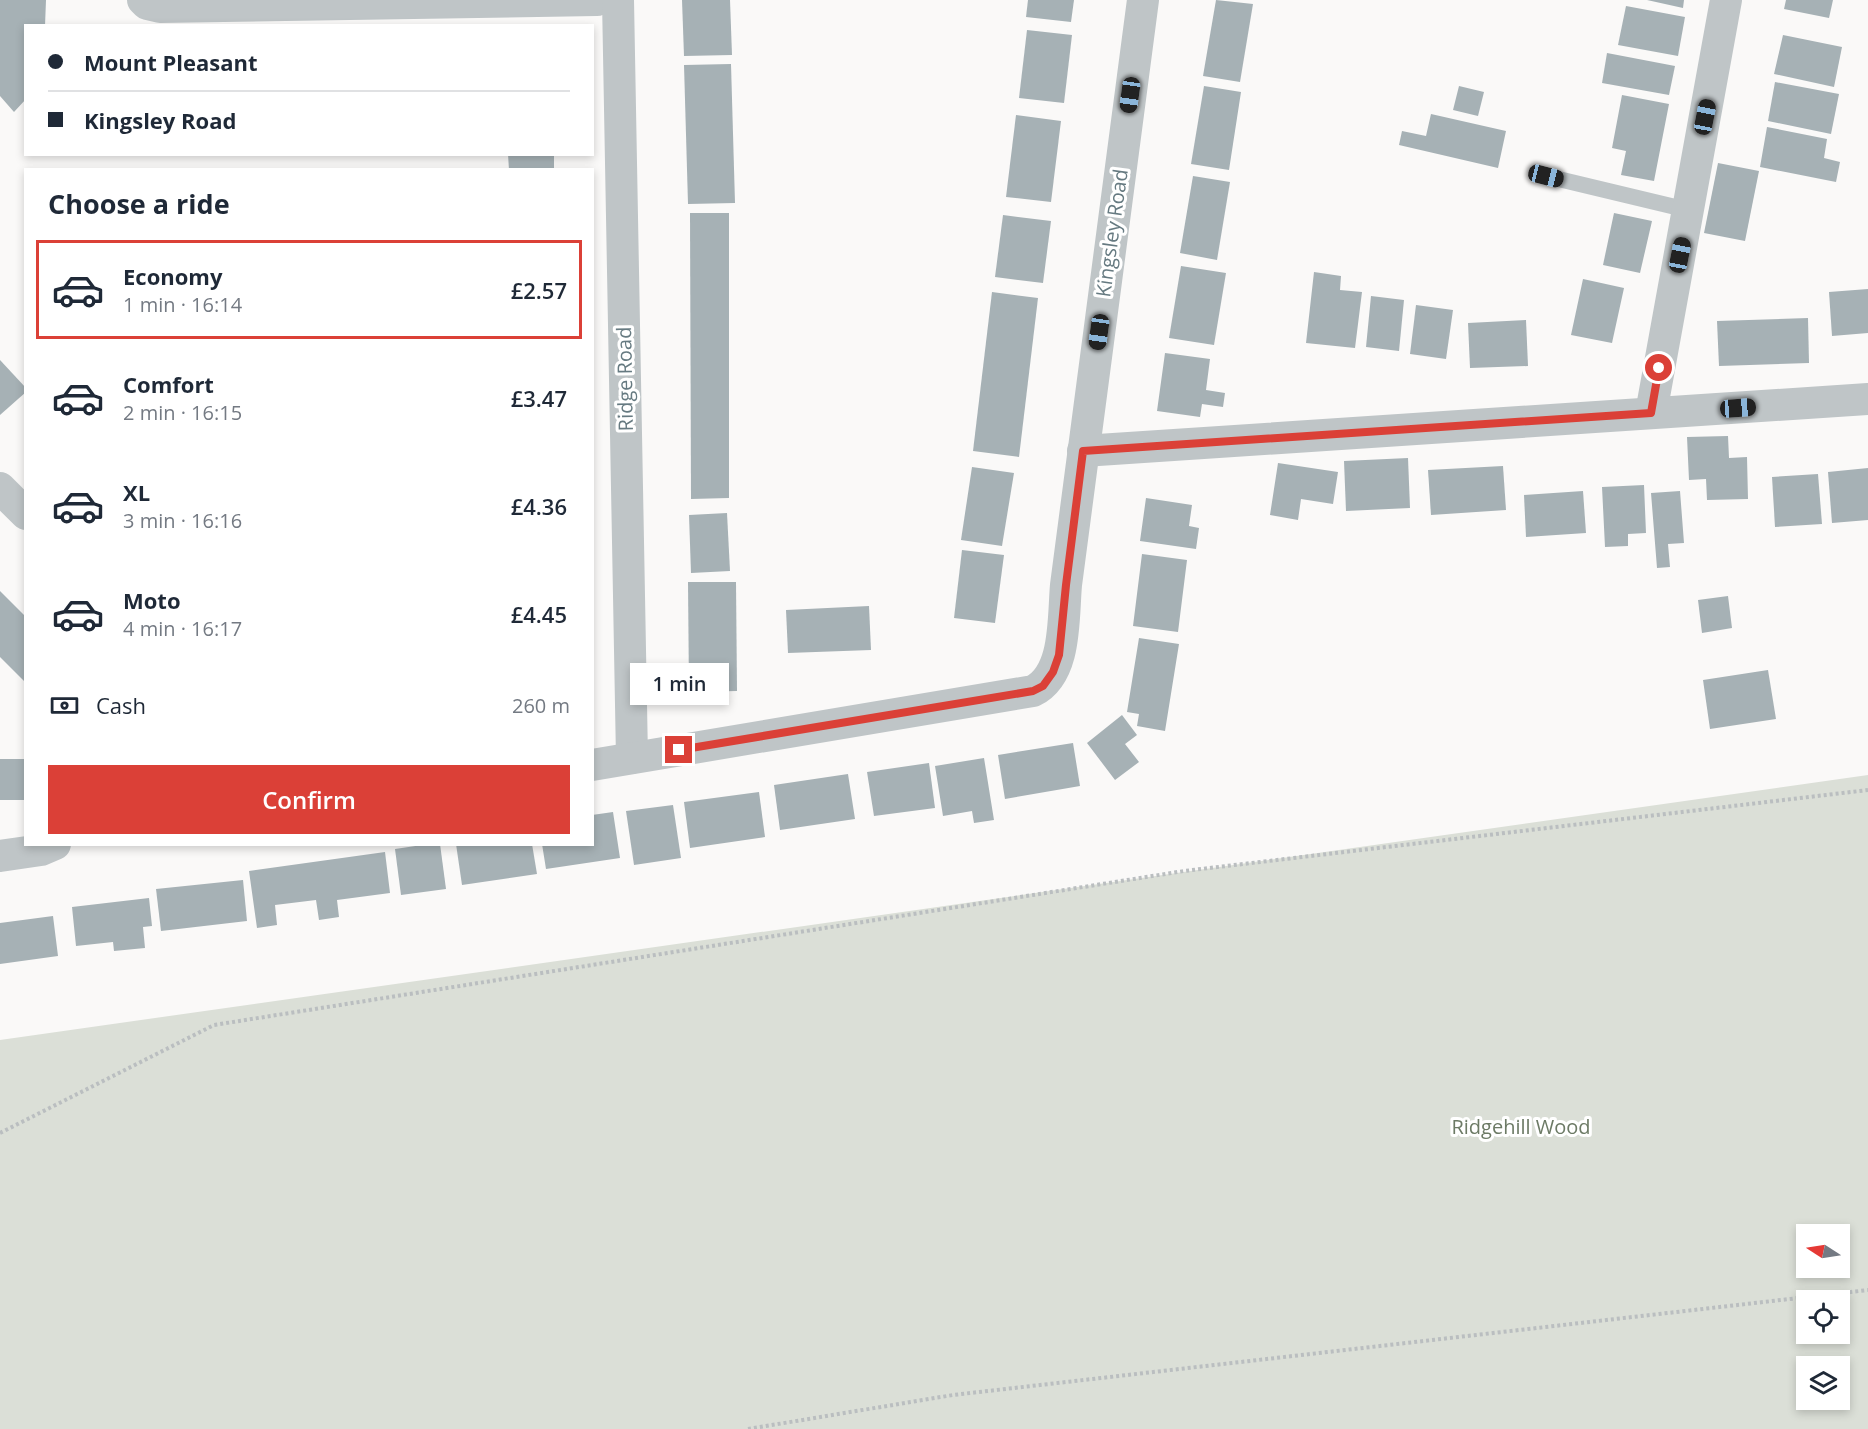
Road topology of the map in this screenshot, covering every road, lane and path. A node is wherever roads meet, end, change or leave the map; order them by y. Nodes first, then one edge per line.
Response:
1 (143, 0) edge
2 (597, 0) edge
3 (618, 0) edge
4 (1143, 0) edge
5 (1726, 0) edge
6 (1546, 176) dead end
7 (1688, 210) junction
8 (1868, 399) edge
9 (1651, 413) junction
10 (1083, 451) junction
11 (24, 479) edge
12 (0, 481) edge
13 (0, 488) edge
14 (24, 512) edge
15 (632, 758) junction
16 (594, 765) edge
17 (1868, 790) edge
18 (50, 846) edge
19 (0, 856) edge
20 (0, 1132) edge
21 (1868, 1290) edge
22 (748, 1429) edge

1 - 2 street
3 - 15 street, Ridge Road
4 - 10 street, Kingsley Road
5 - 7 street
6 - 7 lane
7 - 9 street
8 - 9 street
9 - 10 street
10 - 15 street, Kingsley Road
11 - 12 street
13 - 14 street
15 - 16 street, Kingsley Road
17 - 20 path
18 - 19 street
21 - 22 path

